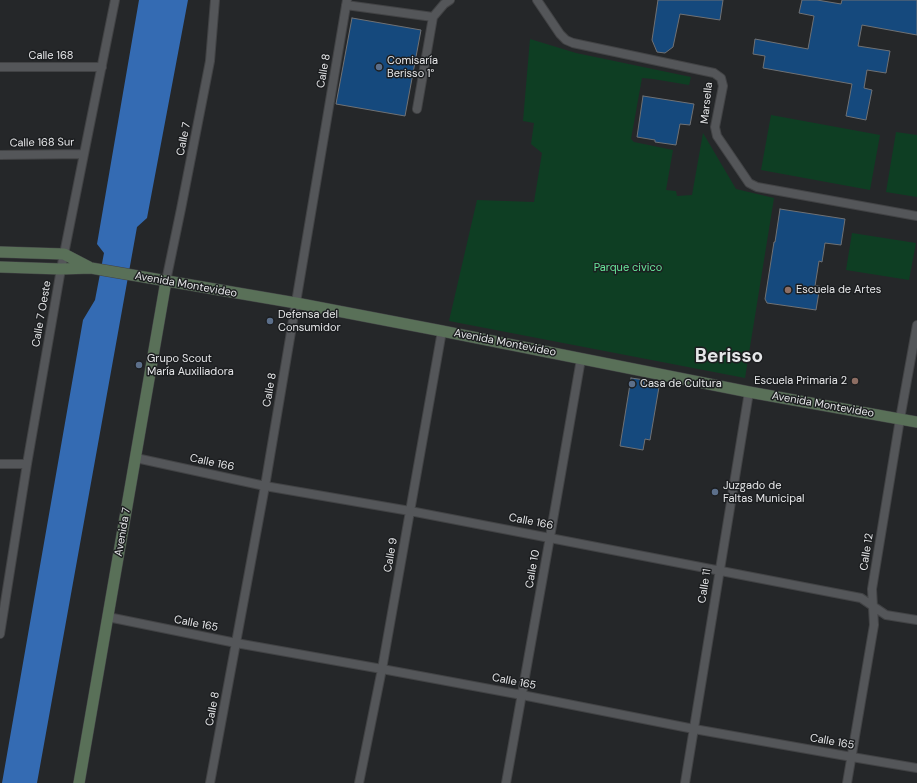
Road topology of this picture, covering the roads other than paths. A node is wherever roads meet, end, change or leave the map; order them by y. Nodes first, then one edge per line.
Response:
1 (115, 0) edge
2 (215, 0) edge
3 (450, 0) edge
4 (537, 0) edge
5 (347, 2) edge
6 (433, 17) junction
7 (0, 66) edge
8 (102, 67) junction
9 (417, 109) dead end
10 (84, 154) junction
11 (0, 155) edge
12 (917, 216) edge
13 (0, 252) edge
14 (64, 254) junction
15 (0, 267) edge
16 (92, 268) junction
17 (61, 269) junction
18 (166, 281) junction
19 (296, 303) junction
20 (917, 325) edge
21 (442, 330) junction
22 (581, 359) junction
23 (749, 392) junction
24 (900, 419) junction
25 (917, 422) edge
26 (136, 458) junction
27 (0, 464) edge
28 (27, 464) junction
29 (265, 486) junction
30 (410, 511) junction
31 (550, 537) junction
32 (719, 570) junction
33 (874, 606) junction
34 (108, 617) junction
35 (917, 620) edge
36 (0, 634) edge
37 (236, 643) junction
38 (382, 668) junction
39 (522, 695) junction
40 (694, 728) junction
41 (852, 757) junction
42 (917, 768) edge
43 (79, 783) edge
44 (210, 783) edge
45 (359, 783) edge
46 (506, 783) edge
47 (685, 783) edge
48 (847, 783) edge

1 - 8 street, Calle 7 Oeste
2 - 18 street, Calle 7
3 - 6 street
4 - 12 street, Marsella
5 - 6 street
5 - 19 street, Calle 8
6 - 9 street
7 - 8 street, Calle 168
8 - 10 street, Calle 7 Oeste
10 - 11 street, Calle 168 Sur
10 - 14 street, Calle 7 Oeste
13 - 14 main road, Avenida Montevideo
14 - 16 main road, Avenida Montevideo
14 - 17 street, Calle 7 Oeste
15 - 17 main road, Avenida Montevideo
16 - 17 main road, Avenida Montevideo
16 - 18 main road, Avenida Montevideo
17 - 28 street, Calle 7 Oeste
18 - 19 main road, Avenida Montevideo
18 - 26 main road, Avenida 7
19 - 21 main road, Avenida Montevideo
19 - 29 street, Calle 8
20 - 24 street, Calle 12
21 - 22 main road, Avenida Montevideo
21 - 30 street, Calle 9
22 - 23 main road, Avenida Montevideo
22 - 31 street, Calle 10
23 - 24 main road, Avenida Montevideo
23 - 32 street, Calle 11
24 - 25 main road, Avenida Montevideo
24 - 33 street, Calle 12
26 - 29 street, Calle 166
26 - 34 main road, Avenida 7
27 - 28 street
28 - 36 street, Calle 7 Oeste
29 - 30 street, Calle 166
29 - 37 street, Calle 8
30 - 31 street, Calle 166
30 - 38 street, Calle 9
31 - 32 street, Calle 166
31 - 39 street, Calle 10
32 - 33 street, Calle 166
32 - 40 street, Calle 11
33 - 35 street, Calle 166
33 - 41 street, Calle 12
34 - 37 street, Calle 165
34 - 43 main road, Avenida 7
37 - 38 street, Calle 165
37 - 44 street, Calle 8
38 - 39 street, Calle 165
38 - 45 street, Calle 9
39 - 40 street, Calle 165
39 - 46 street, Calle 10
40 - 41 street, Calle 165
40 - 47 street, Calle 11
41 - 42 street, Calle 165
41 - 48 street, Calle 12

